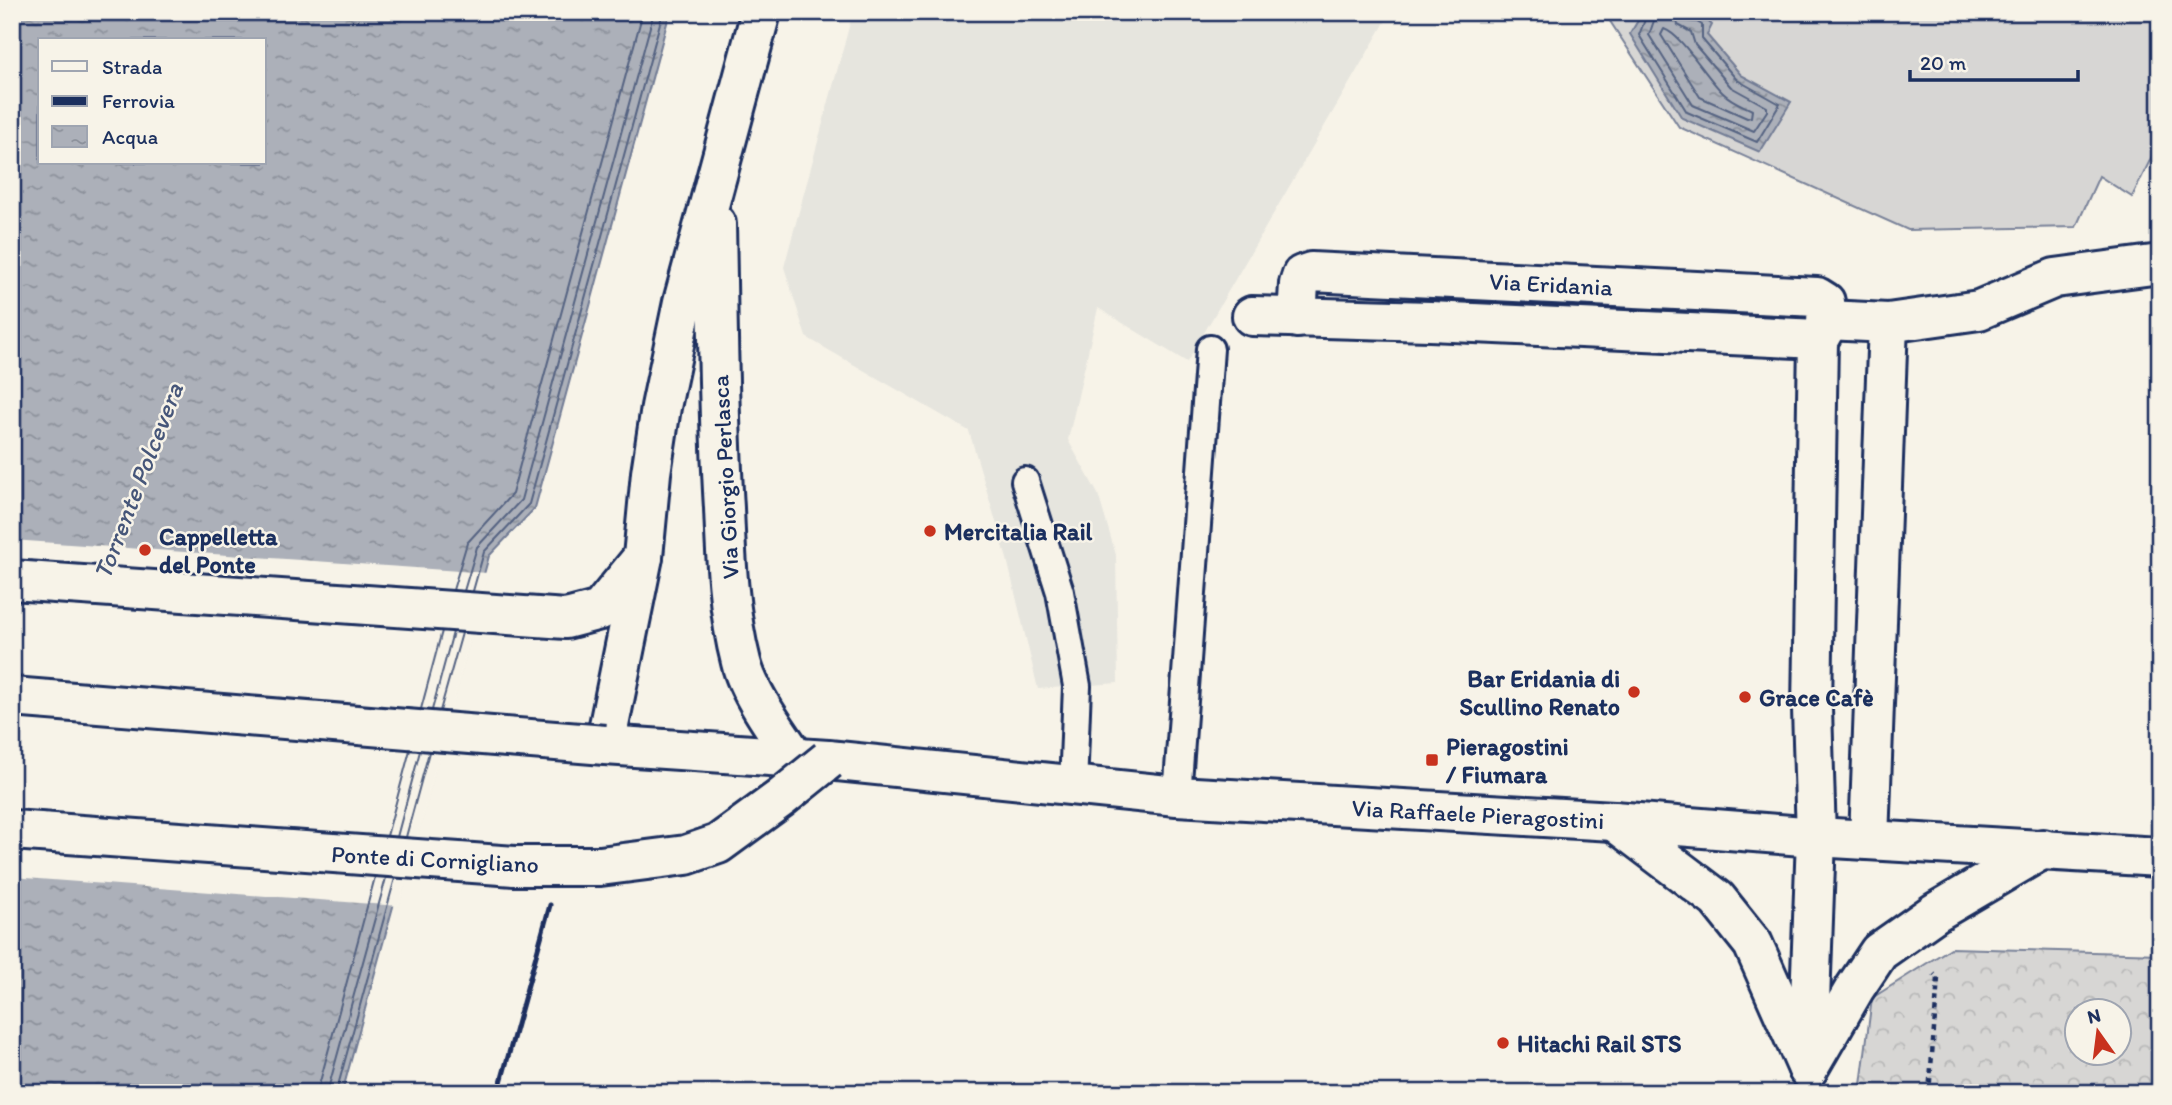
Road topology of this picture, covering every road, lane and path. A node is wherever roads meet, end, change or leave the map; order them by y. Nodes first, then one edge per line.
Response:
1 (761, 12) edge
2 (715, 180) junction
3 (2160, 264) edge
4 (1543, 283) junction
5 (1252, 316) dead end
6 (1297, 318) junction
7 (1888, 323) junction
8 (1539, 326) junction
9 (1822, 329) junction
10 (1210, 349) dead end
11 (1025, 481) dead end
12 (643, 557) junction
13 (12, 580) edge
14 (12, 697) edge
15 (605, 745) junction
16 (812, 759) junction
17 (1073, 787) junction
18 (1177, 796) junction
19 (1614, 821) junction
20 (12, 831) edge
21 (1816, 837) junction
22 (1868, 840) junction
23 (2043, 849) junction
24 (2160, 857) edge
25 (1880, 952) junction
26 (1806, 1081) edge
27 (1929, 1093) edge

1 - 2 street, Via Giorgio Perlasca
2 - 12 street, Via Giorgio Perlasca
2 - 16 street, Via Giorgio Perlasca
3 - 7 street, Via Eridania
4 - 6 street, Via Eridania
4 - 8 lane
4 - 9 street, Via Eridania
5 - 6 street, Via Eridania
6 - 8 street, Via Eridania
7 - 9 street, Via Eridania
7 - 22 street
8 - 9 street, Via Eridania
9 - 21 street
10 - 18 lane
11 - 17 lane
12 - 13 street
12 - 15 street, Via Giorgio Perlasca
14 - 15 street, bridge
15 - 16 street
16 - 17 street, Via Raffaele Pieragostini
16 - 20 street, Ponte di Cornigliano, bridge
17 - 18 street, Via Raffaele Pieragostini
18 - 19 street, Via Raffaele Pieragostini
19 - 21 street, Via Raffaele Pieragostini
19 - 26 street
21 - 22 street, Via Raffaele Pieragostini
21 - 26 street
22 - 23 street, Via Raffaele Pieragostini
23 - 24 street, Via Raffaele Pieragostini
23 - 25 street
25 - 26 street
25 - 27 path

